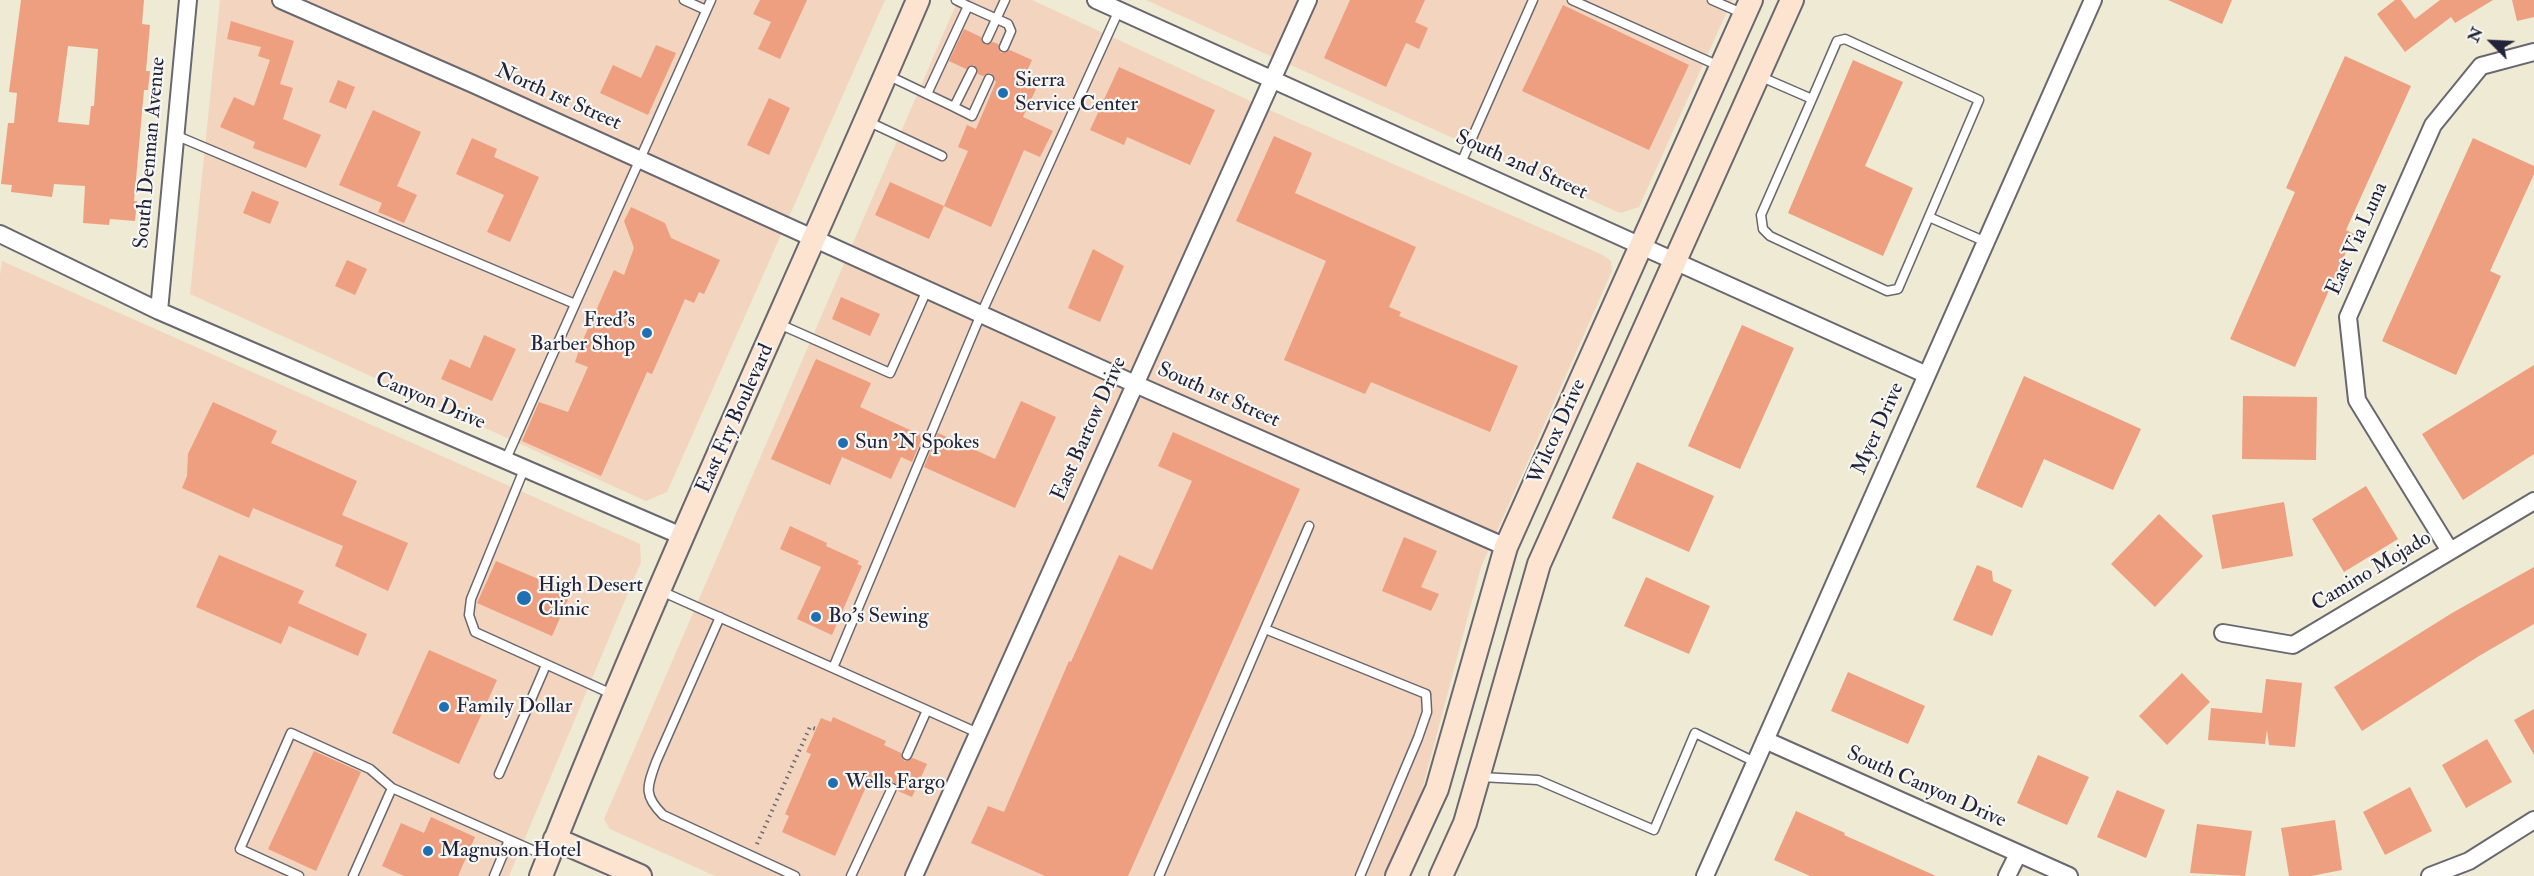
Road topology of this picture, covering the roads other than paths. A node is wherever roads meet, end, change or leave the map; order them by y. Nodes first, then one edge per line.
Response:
1 (188, 0) edge
2 (281, 0) edge
3 (684, 0) edge
4 (711, 0) edge
5 (918, 0) edge
6 (956, 0) edge
7 (1005, 0) edge
8 (1096, 0) edge
9 (1308, 0) edge
10 (1533, 0) edge
11 (1572, 0) edge
12 (1712, 0) edge
13 (1792, 0) edge
14 (2093, 0) edge
15 (968, 6) junction
16 (1748, 7) edge
17 (706, 10) junction
18 (1119, 10) junction
19 (997, 18) junction
20 (987, 39) dead end
21 (1004, 47) dead end
22 (2534, 52) edge
23 (1722, 67) junction
24 (972, 71) dead end
25 (886, 74) junction
26 (1759, 76) junction
27 (1273, 78) junction
28 (989, 79) dead end
29 (927, 94) junction
30 (1812, 99) junction
31 (954, 107) junction
32 (866, 121) junction
33 (175, 135) junction
34 (942, 156) dead end
35 (639, 159) junction
36 (1461, 163) junction
37 (1929, 217) junction
38 (0, 234) edge
39 (816, 239) junction
40 (1986, 242) junction
41 (1642, 245) junction
42 (1676, 261) junction
43 (927, 290) junction
44 (575, 304) junction
45 (159, 311) junction
46 (981, 314) junction
47 (778, 324) junction
48 (1927, 375) junction
49 (1135, 384) junction
50 (506, 459) junction
51 (525, 467) junction
52 (2534, 501) edge
53 (1310, 526) dead end
54 (684, 537) junction
55 (1506, 546) junction
56 (2450, 551) junction
57 (660, 591) junction
58 (720, 617) junction
59 (1265, 629) junction
60 (2223, 633) dead end
61 (546, 665) junction
62 (833, 668) junction
63 (614, 695) junction
64 (927, 710) junction
65 (978, 733) junction
66 (1765, 740) junction
67 (907, 755) dead end
68 (1755, 762) junction
69 (499, 774) dead end
70 (1480, 777) junction
71 (392, 788) junction
72 (892, 788) dead end
73 (2534, 820) edge
74 (509, 840) junction
75 (2018, 854) junction
76 (548, 857) edge
77 (299, 876) edge
78 (353, 876) edge
79 (494, 876) edge
80 (640, 876) edge
81 (795, 876) edge
82 (851, 876) edge
83 (914, 876) edge
84 (1159, 876) edge
85 (1360, 876) edge
86 (1397, 876) edge
87 (1441, 876) edge
88 (1705, 876) edge
89 (2007, 876) edge
90 (2069, 876) edge
91 (2430, 876) edge

1 - 33 street, South Denman Avenue
2 - 35 street, North 1st Street
3 - 17 lane
4 - 17 lane
5 - 25 street, East Fry Boulevard
6 - 15 lane
7 - 19 lane
8 - 18 street, South 2nd Street
9 - 27 street, East Bartow Drive
10 - 36 lane
11 - 23 lane
12 - 16 lane
13 - 26 street, Wilcox Drive
14 - 40 street, Myer Drive
15 - 19 lane
15 - 29 lane
16 - 23 street, Wilcox Drive
17 - 35 lane
18 - 27 street, South 2nd Street
18 - 46 lane
19 - 20 lane
19 - 21 lane
22 - 56 street, East Via Luna
23 - 41 street, Wilcox Drive
24 - 31 lane
25 - 29 lane
25 - 32 street, East Fry Boulevard
26 - 30 lane
26 - 42 street, Wilcox Drive
27 - 36 street, South 2nd Street
27 - 49 street, East Bartow Drive
28 - 31 lane
29 - 31 lane
30 - 37 lane
30 - 37 lane
32 - 34 lane
32 - 39 street, East Fry Boulevard
33 - 44 lane
33 - 45 street, South Denman Avenue
35 - 39 street, North 1st Street
35 - 44 lane
36 - 41 street, South 2nd Street
37 - 40 lane
38 - 45 street, Canyon Drive
39 - 43 street, South 1st Street
39 - 47 street, East Fry Boulevard
40 - 48 street, Myer Drive
41 - 42 street, South 2nd Street
41 - 55 street, Wilcox Drive
42 - 48 street, South 2nd Street
42 - 70 street, Wilcox Drive
43 - 46 street, South 1st Street
43 - 47 lane
44 - 50 lane
45 - 50 street, Canyon Drive
46 - 49 street, South 1st Street
46 - 62 lane
47 - 54 street, East Fry Boulevard
48 - 66 street, Myer Drive
49 - 55 street, South 1st Street
49 - 65 street, East Bartow Drive
50 - 51 street, Canyon Drive
51 - 54 street, Canyon Drive
51 - 61 lane
52 - 56 street, Camino Mojado
53 - 59 lane
54 - 57 street, East Fry Boulevard
55 - 86 street, Wilcox Drive
56 - 60 street, Camino Mojado
57 - 58 lane
57 - 63 street, East Fry Boulevard
58 - 62 lane
58 - 81 lane
59 - 84 lane
59 - 85 lane
61 - 63 lane
61 - 69 lane
62 - 64 lane
63 - 76 street, East Fry Boulevard
64 - 65 lane
64 - 67 lane
65 - 83 street, East Bartow Drive
66 - 68 street, Myer Drive
66 - 75 street, South Canyon Drive
68 - 70 lane
68 - 88 street, Myer Drive
70 - 87 street, Wilcox Drive
71 - 74 lane
71 - 77 lane
71 - 78 lane
72 - 82 lane
73 - 91 street
74 - 76 lane
74 - 79 lane
75 - 89 street
75 - 90 street, South Canyon Drive
76 - 80 street

